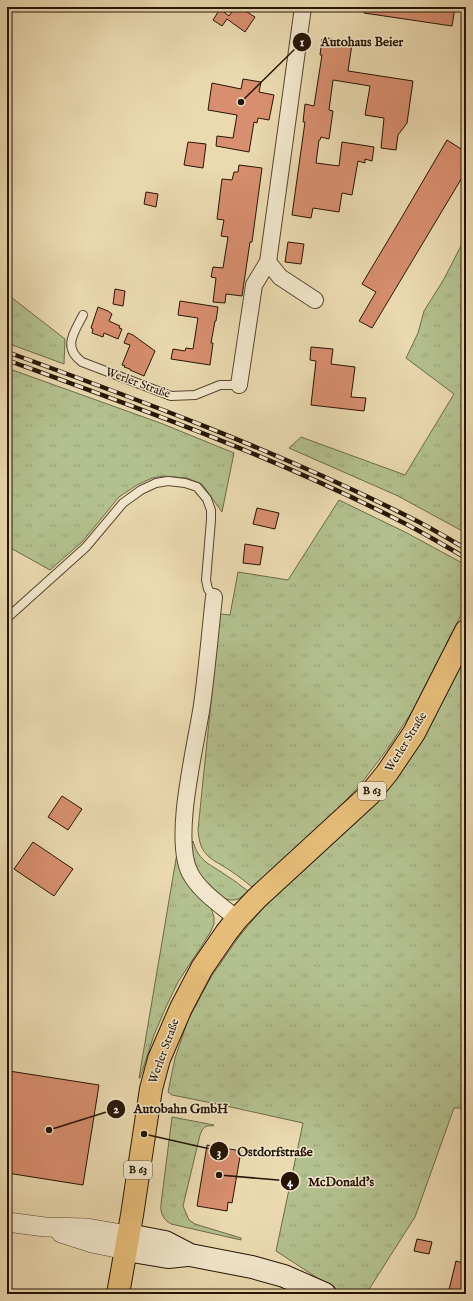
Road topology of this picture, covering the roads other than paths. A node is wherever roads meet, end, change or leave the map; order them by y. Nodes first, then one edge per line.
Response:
1 (303, 7) edge
2 (268, 262) junction
3 (315, 300) dead end
4 (83, 315) dead end
5 (239, 385) joint
6 (214, 597) joint
7 (7, 618) edge
8 (466, 631) edge
9 (238, 919) junction
10 (7, 1222) edge
11 (127, 1242) junction
12 (118, 1294) edge
13 (325, 1294) edge

1 - 2 street, Werler Straße
2 - 3 street
2 - 5 street, Werler Straße
4 - 5 lane, Werler Straße
6 - 7 lane
6 - 9 street
8 - 9 main road, Werler Straße / B 63
9 - 11 main road, Werler Straße / B 63
10 - 11 street
11 - 12 main road, Werler Straße / B 63
11 - 13 main road

